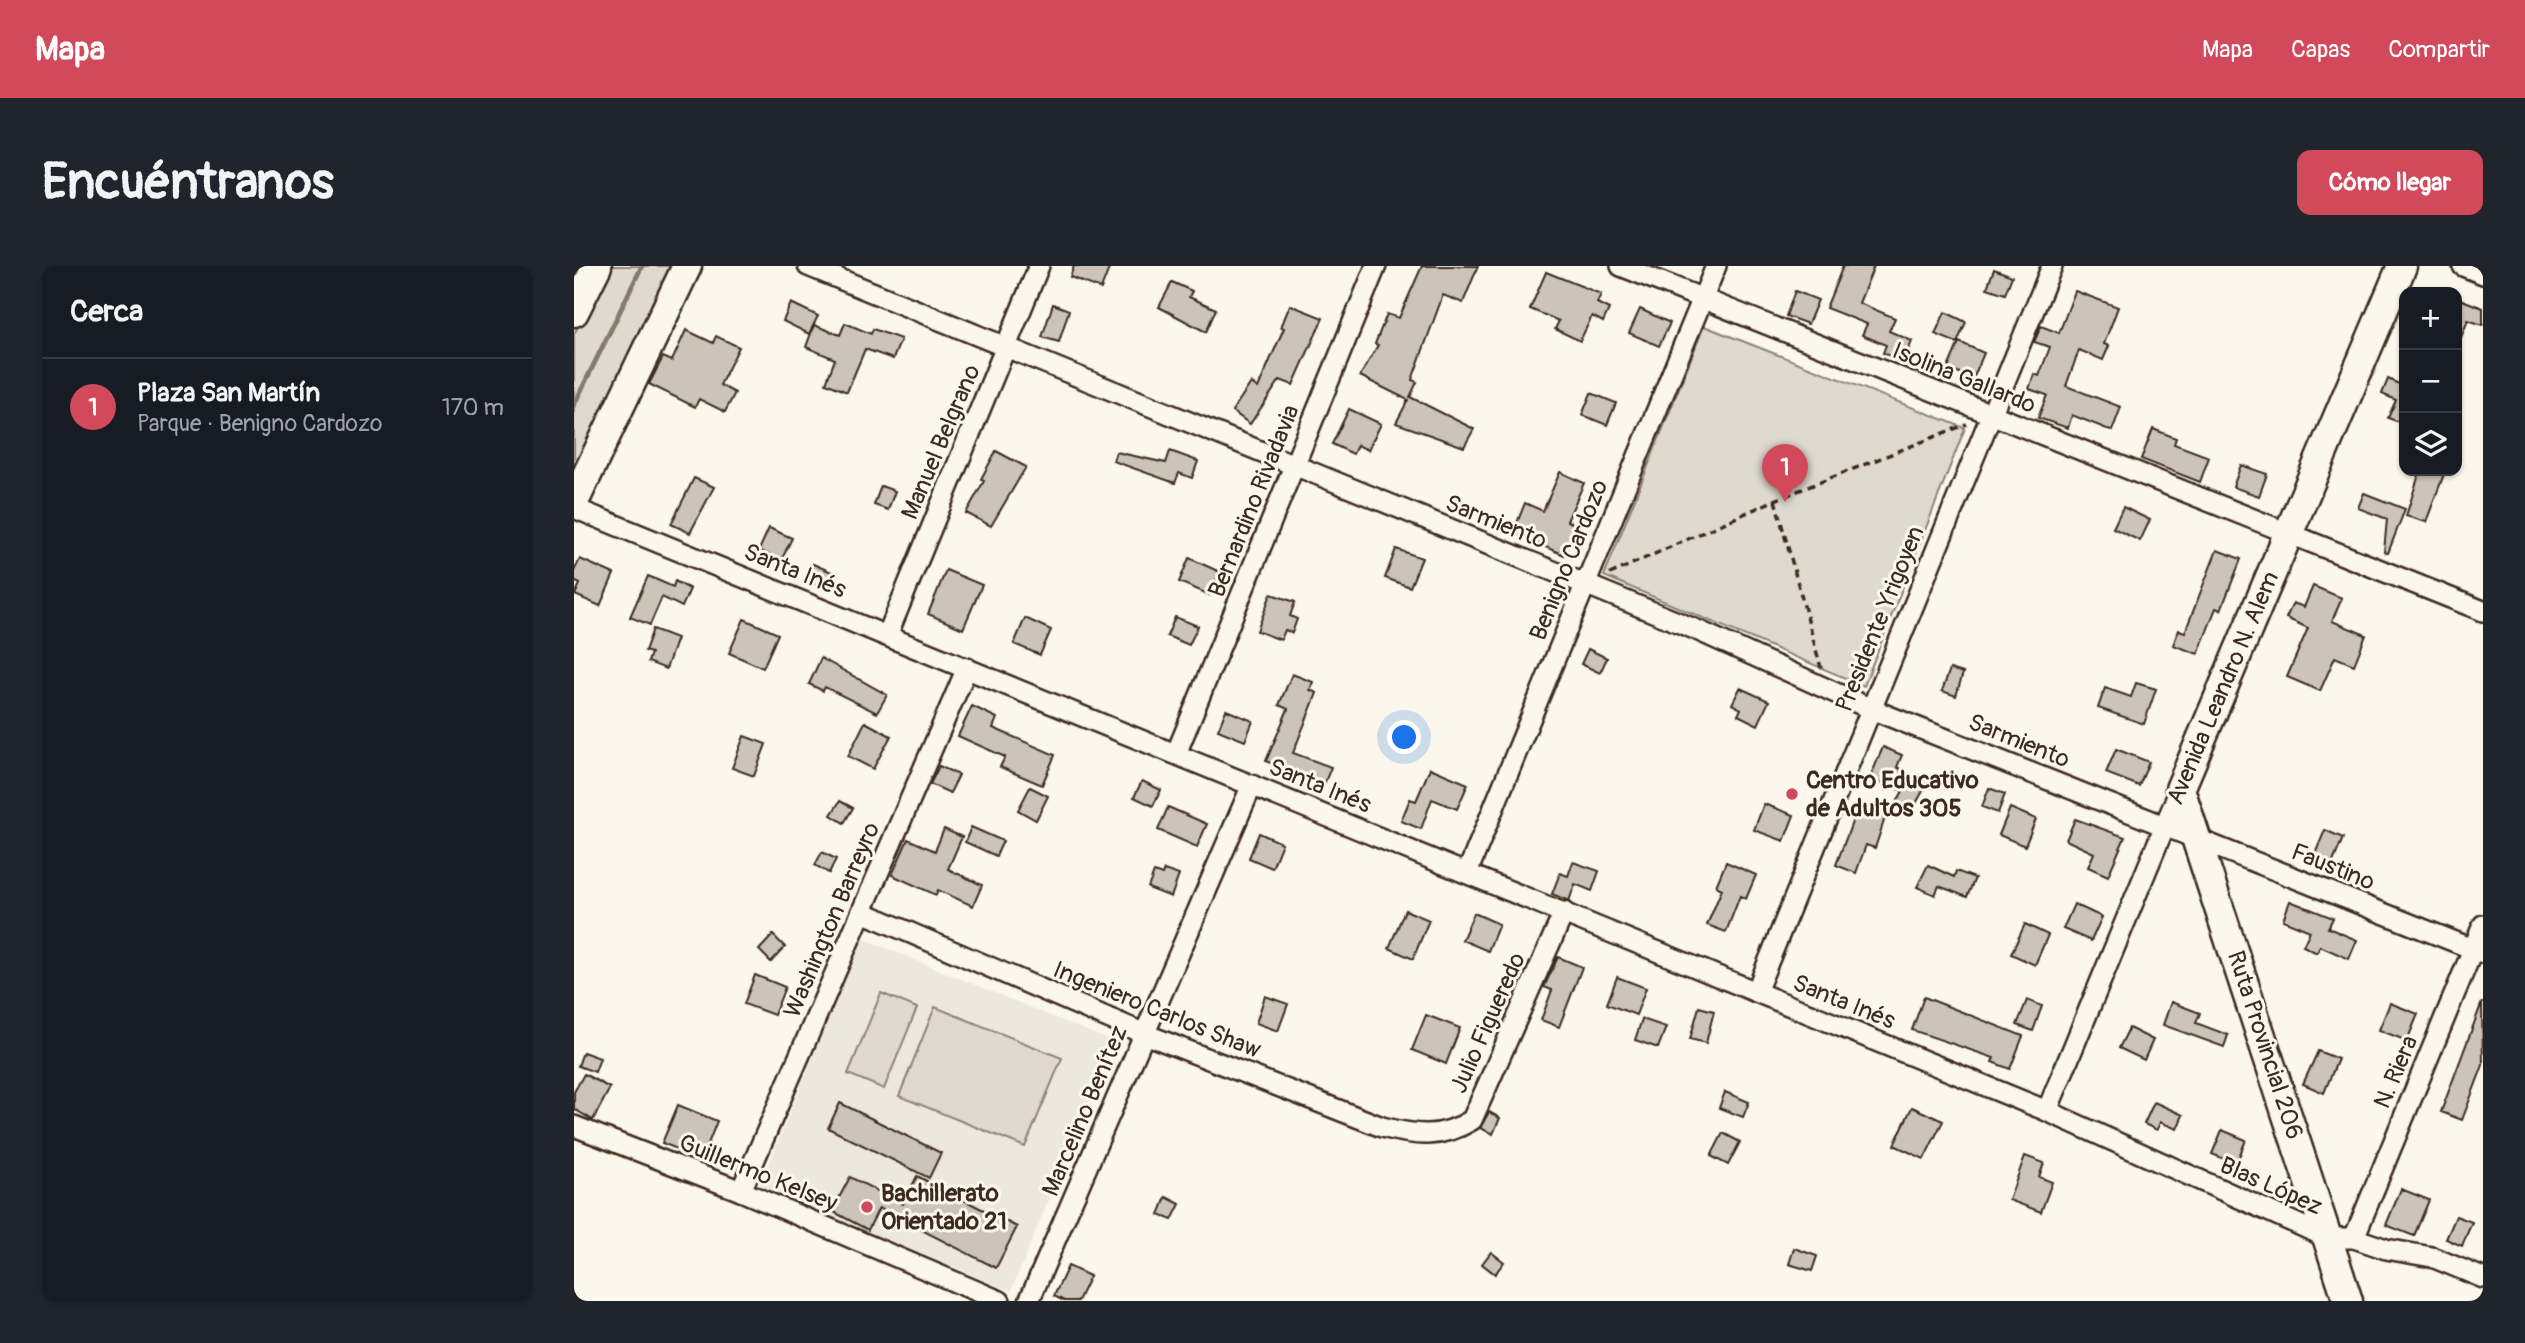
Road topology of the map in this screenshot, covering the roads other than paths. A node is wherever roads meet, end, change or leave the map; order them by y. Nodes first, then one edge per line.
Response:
1 (597, 266) edge
2 (687, 266) edge
3 (808, 266) edge
4 (1039, 266) edge
5 (1376, 266) edge
6 (1622, 266) edge
7 (1716, 266) edge
8 (2052, 266) edge
9 (2402, 266) edge
10 (2463, 266) edge
11 (2483, 274) edge
12 (1702, 298) junction
13 (574, 312) edge
14 (1007, 348) junction
15 (1989, 415) junction
16 (1295, 466) junction
17 (574, 505) edge
18 (2289, 532) junction
19 (1586, 585) junction
20 (2483, 611) edge
21 (887, 636) junction
22 (967, 668) junction
23 (1871, 709) junction
24 (1176, 754) junction
25 (1252, 785) junction
26 (2180, 789) junction
27 (2165, 826) junction
28 (2197, 839) junction
29 (1467, 873) junction
30 (862, 912) junction
31 (1564, 912) junction
32 (2483, 925) edge
33 (2478, 951) edge
34 (1756, 992) junction
35 (1144, 1034) junction
36 (2047, 1111) junction
37 (574, 1126) edge
38 (1439, 1135) joint
39 (741, 1191) junction
40 (2341, 1238) junction
41 (2483, 1278) edge
42 (1000, 1301) edge
43 (1029, 1301) edge
44 (2348, 1301) edge

1 - 13 main road
2 - 17 main road
3 - 14 street, Sarmiento
4 - 14 street, Manuel Belgrano
5 - 16 street, Bernardino Rivadavia
6 - 12 street, Isolina Gallardo
7 - 12 street, Benigno Cardozo
8 - 15 street, Presidente Yrigoyen
9 - 18 main road, Avenida Leandro N. Alem
10 - 11 street
12 - 15 street, Isolina Gallardo
12 - 19 street, Benigno Cardozo
14 - 16 street, Sarmiento
14 - 21 street, Manuel Belgrano
15 - 18 street, Isolina Gallardo
15 - 23 street, Presidente Yrigoyen
16 - 19 street, Sarmiento
16 - 24 street, Bernardino Rivadavia
17 - 21 street, Santa Inés
18 - 20 street, Isolina Gallardo
18 - 26 main road, Avenida Leandro N. Alem
19 - 23 street, Sarmiento
19 - 29 street, Benigno Cardozo
21 - 22 street, Santa Inés
22 - 24 street, Santa Inés
22 - 30 street, Washington Barreyro
23 - 27 street, Sarmiento
23 - 34 street, Presidente Yrigoyen
24 - 25 street, Santa Inés
25 - 29 street, Santa Inés
25 - 35 street, Marcelino Benítez
26 - 27 street, Avenida Leandro N. Alem
26 - 28 main road, Ruta Provincial 206
27 - 28 street, Faustino
27 - 36 street, Avenida Leandro N. Alem
28 - 33 street, Faustino
28 - 40 main road, Ruta Provincial 206
29 - 31 street, Santa Inés
30 - 35 street, Ingeniero Carlos Shaw
30 - 39 street, Washington Barreyro
31 - 34 street, Santa Inés
31 - 38 street, Julio Figueredo
32 - 33 street, N. Riera
33 - 40 street, N. Riera
34 - 36 street, Santa Inés
35 - 38 street, Ingeniero Carlos Shaw
35 - 43 street, Marcelino Benítez
36 - 40 street, Blas López
37 - 39 street, Guillermo Kelsey
39 - 42 street, Guillermo Kelsey
40 - 41 street, Blas López
40 - 44 main road, Ruta Provincial 206

